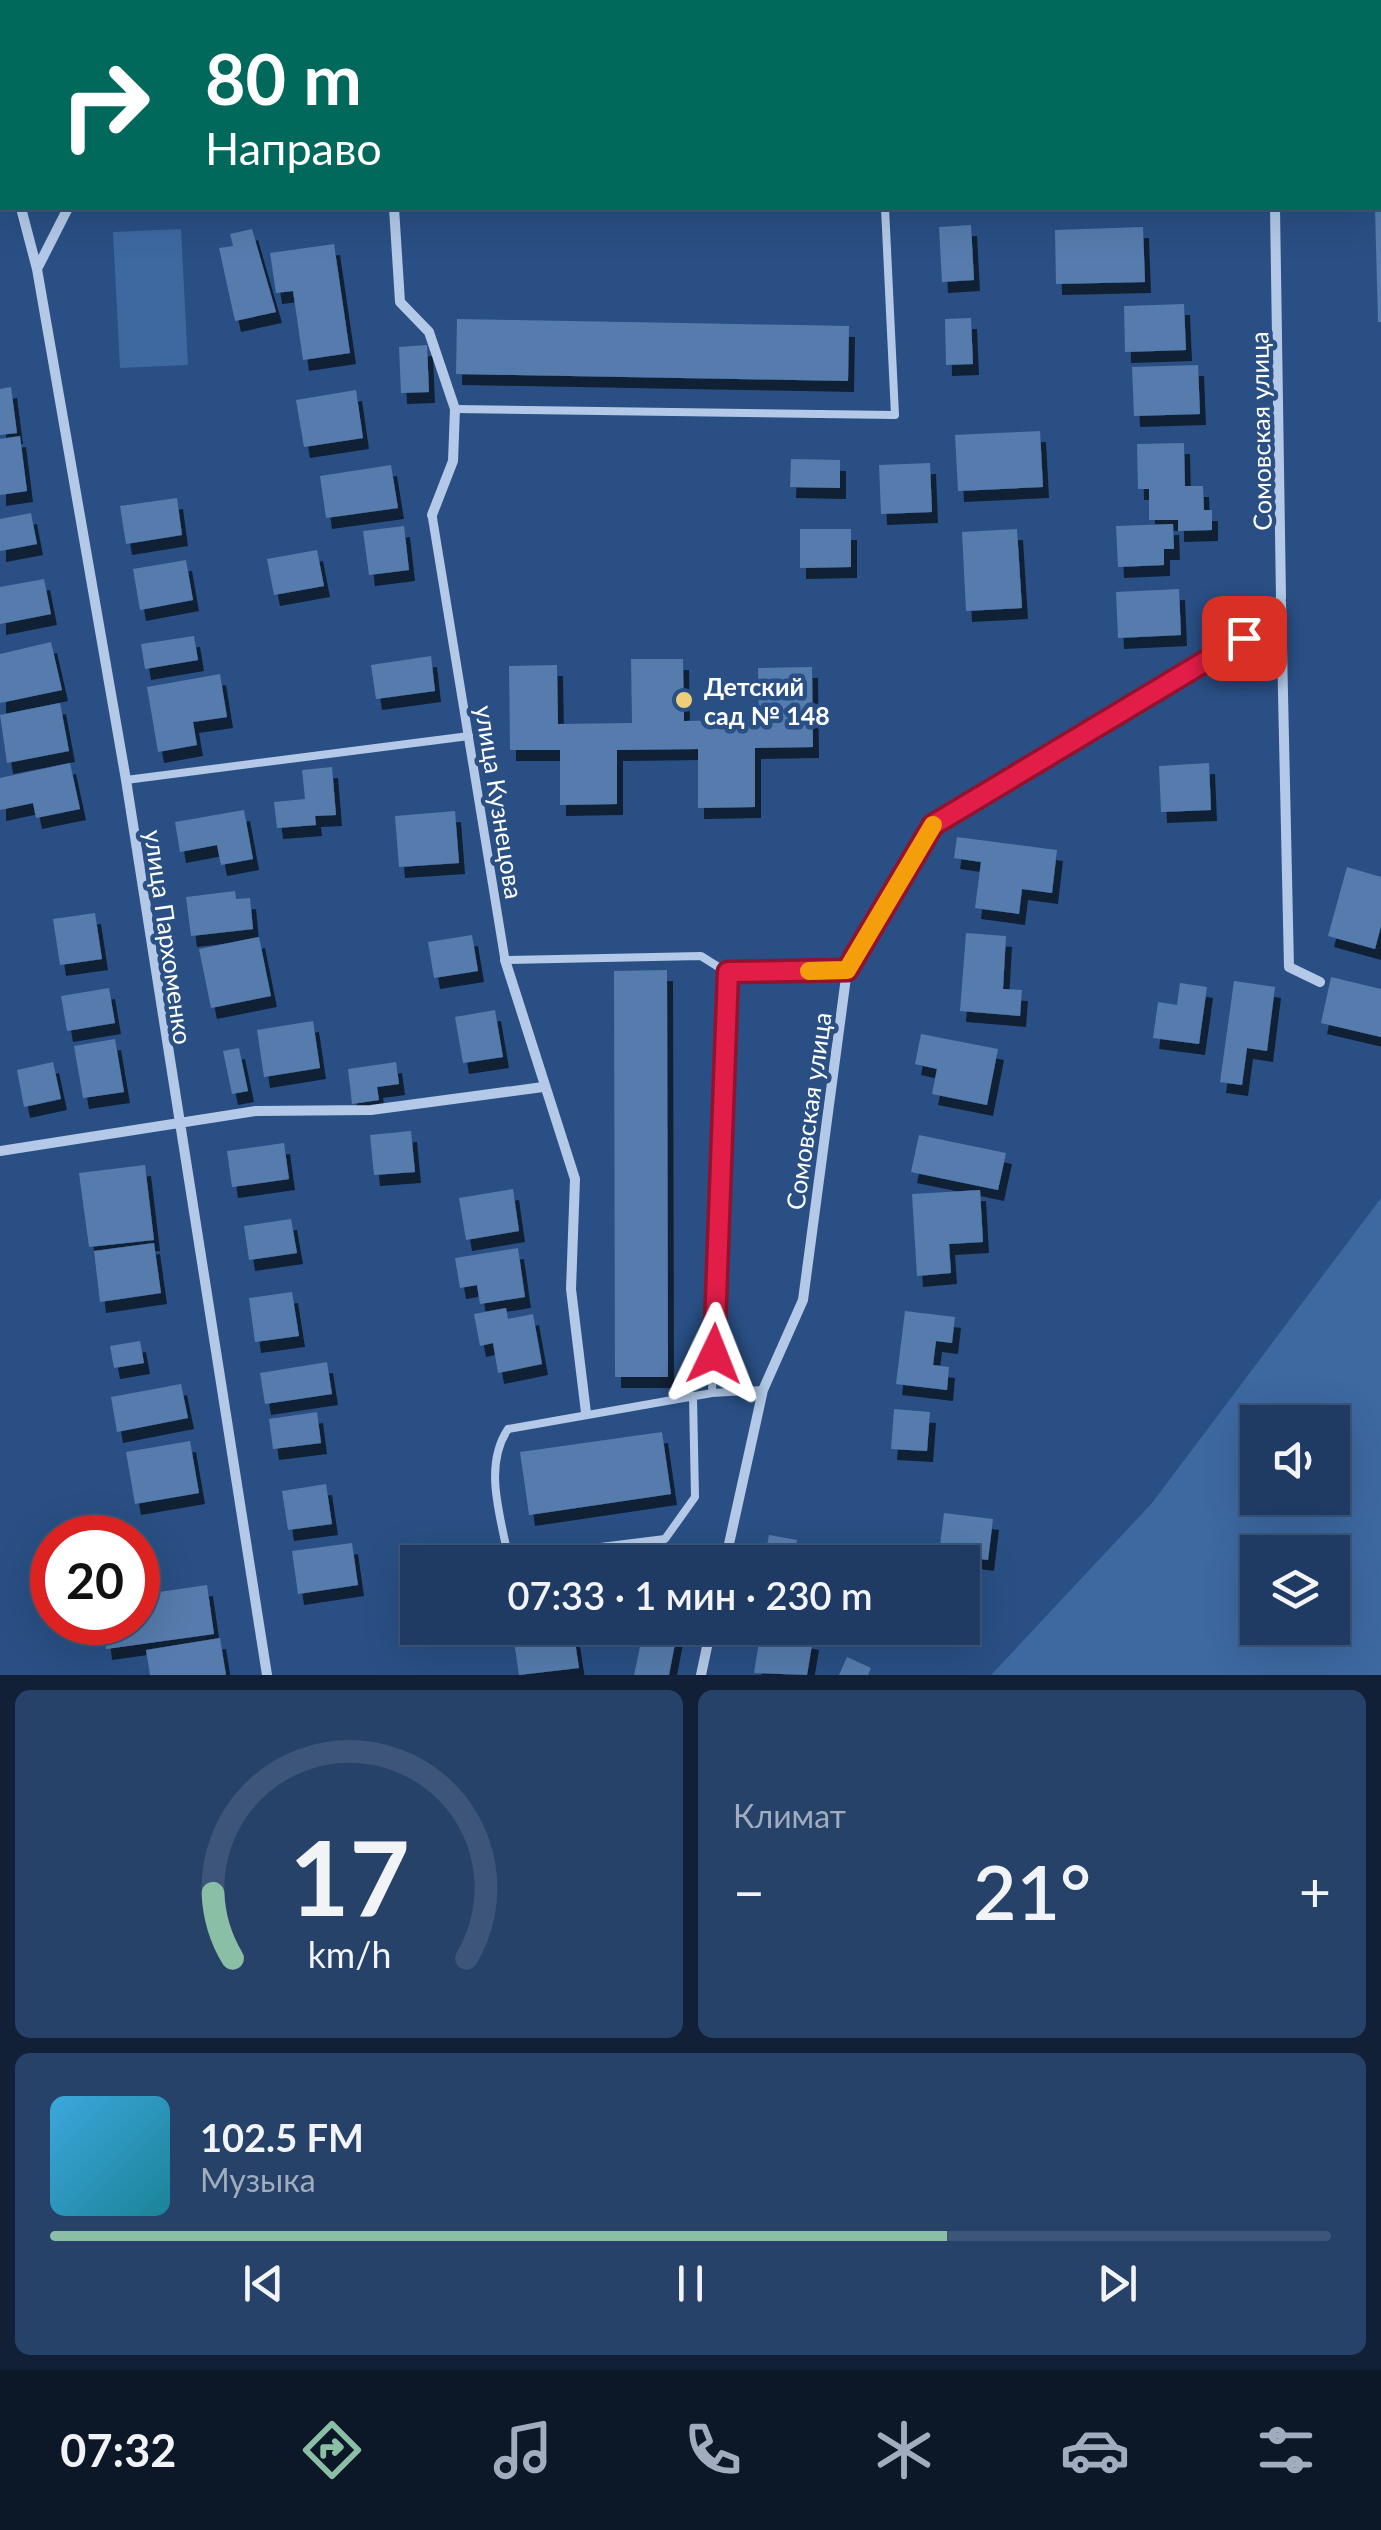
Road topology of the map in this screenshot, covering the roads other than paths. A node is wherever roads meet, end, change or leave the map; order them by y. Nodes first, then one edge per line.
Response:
1 (22, 210) edge
2 (67, 210) edge
3 (394, 210) edge
4 (885, 210) edge
5 (1275, 210) edge
6 (37, 268) junction
7 (454, 408) junction
8 (432, 515) joint
9 (1281, 598) junction
10 (1260, 627) junction
11 (1282, 653) junction
12 (468, 736) junction
13 (126, 780) junction
14 (505, 960) junction
15 (847, 970) junction
16 (728, 972) junction
17 (1320, 982) dead end
18 (543, 1088) junction
19 (176, 1121) junction
20 (0, 1151) edge
21 (763, 1390) junction
22 (712, 1393) junction
23 (693, 1396) junction
24 (586, 1413) junction
25 (506, 1545) edge
26 (617, 1545) edge
27 (729, 1545) edge
28 (707, 1645) edge
29 (267, 1675) edge
30 (701, 1675) edge

1 - 6 street, улица Пархоменко
2 - 6 street
3 - 7 street, улица Кузнецова
4 - 7 lane
5 - 9 street, Сомовская улица
6 - 13 street, улица Пархоменко
7 - 8 street, улица Кузнецова
8 - 12 street, улица Кузнецова
9 - 10 street, Сомовская улица
9 - 11 street
10 - 11 street
10 - 15 street, Сомовская улица
11 - 17 street
12 - 13 lane
12 - 14 street, улица Кузнецова
13 - 19 street, улица Пархоменко
14 - 16 lane
14 - 18 street, улица Кузнецова
15 - 16 lane
15 - 21 street, Сомовская улица
16 - 22 lane
18 - 19 street
18 - 24 street, улица Кузнецова
19 - 20 street
19 - 29 street, улица Пархоменко
21 - 22 lane
21 - 27 street, Сомовская улица
22 - 23 lane
23 - 24 lane
23 - 26 lane
24 - 25 lane
28 - 30 street

